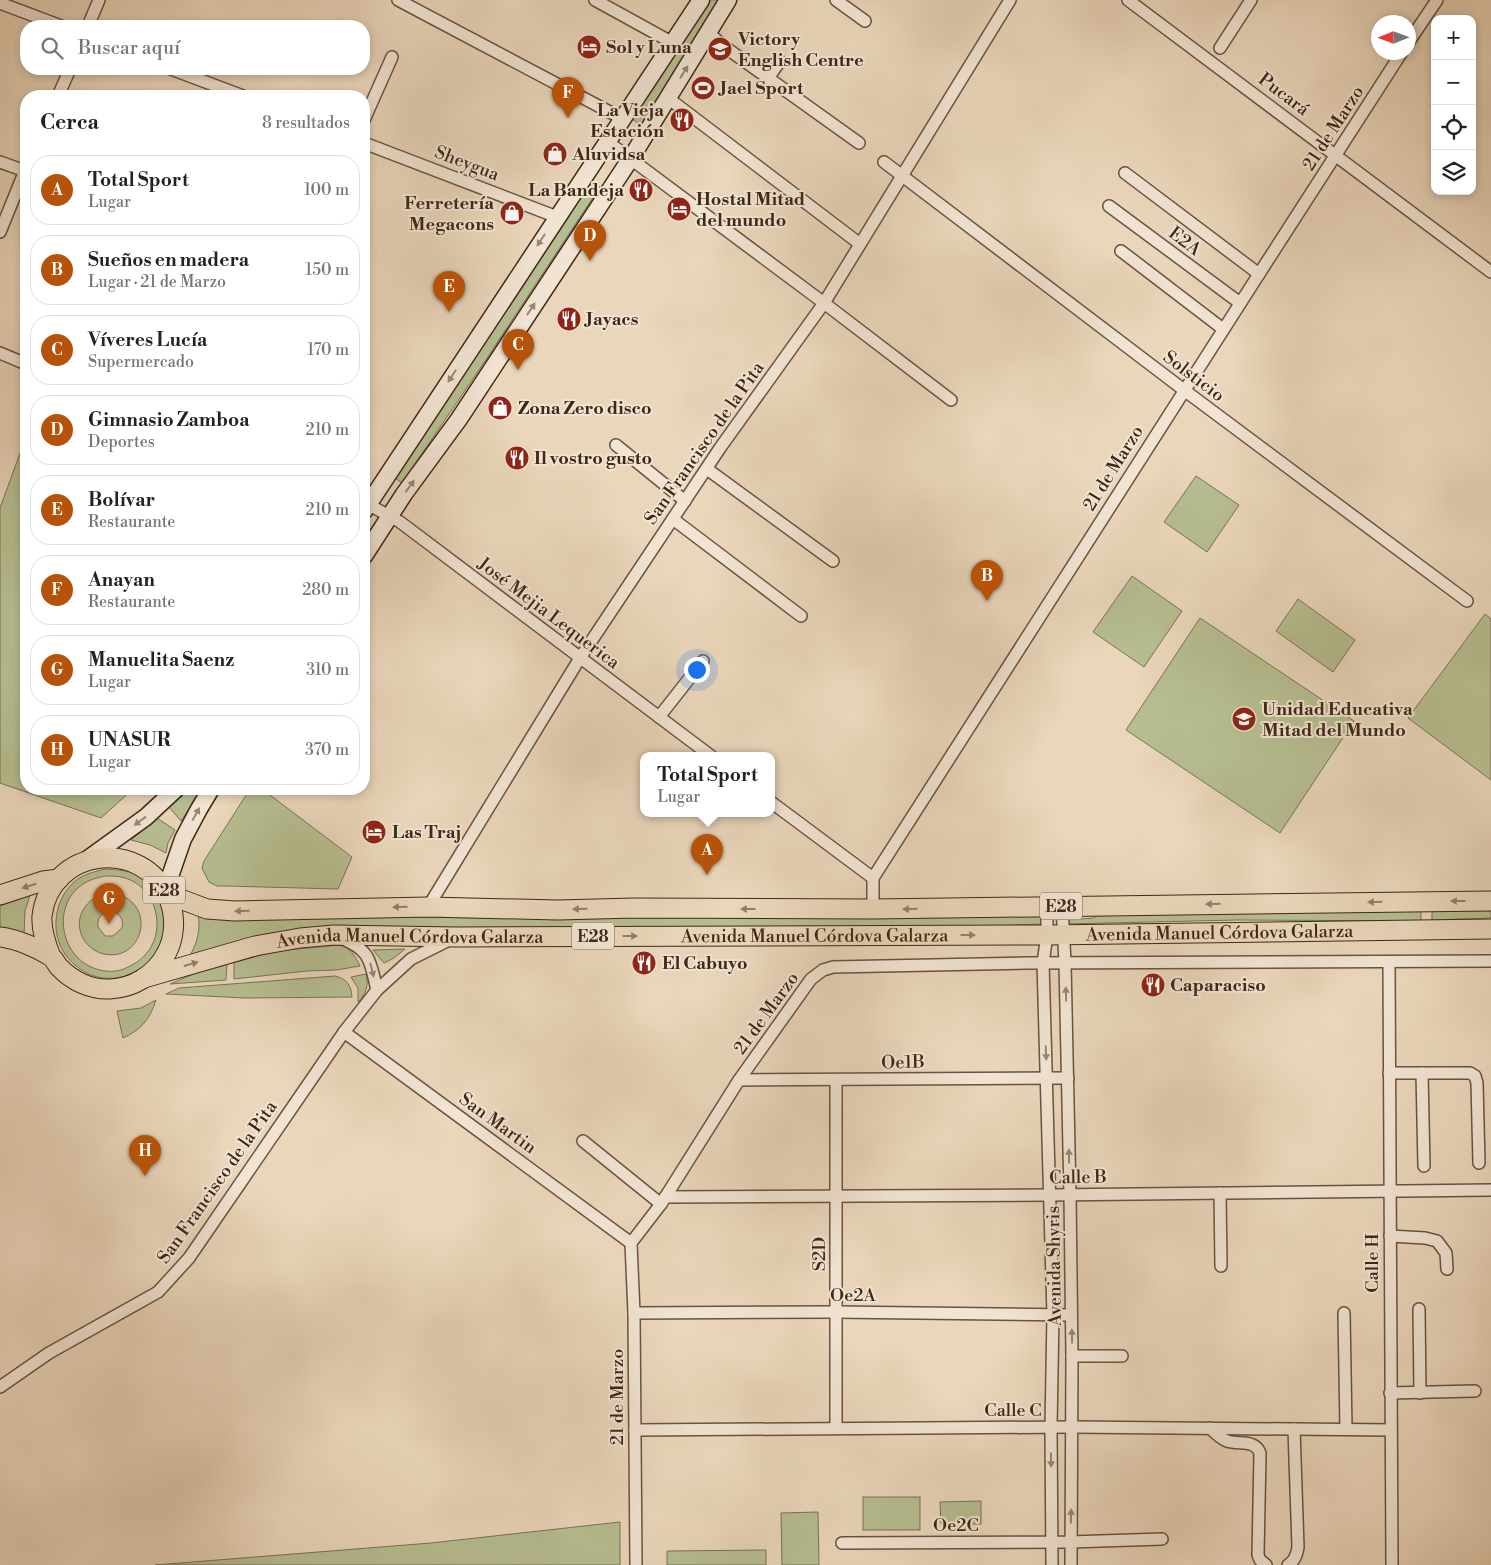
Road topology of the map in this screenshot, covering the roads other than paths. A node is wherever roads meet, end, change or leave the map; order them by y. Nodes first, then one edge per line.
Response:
1 (98, 0) edge
2 (398, 0) edge
3 (595, 0) edge
4 (701, 0) edge
5 (728, 0) edge
6 (836, 0) edge
7 (1010, 0) edge
8 (1128, 0) edge
9 (1251, 0) edge
10 (1437, 0) edge
11 (0, 3) edge
12 (45, 20) edge
13 (90, 20) edge
14 (865, 21) dead end
15 (1416, 31) edge
16 (709, 32) junction
17 (673, 43) junction
18 (1220, 48) dead end
19 (392, 57) dead end
20 (1397, 60) edge
21 (780, 61) dead end
22 (67, 75) edge
23 (187, 75) edge
24 (769, 77) junction
25 (61, 90) edge
26 (227, 90) edge
27 (668, 98) junction
28 (370, 106) edge
29 (623, 119) junction
30 (608, 142) junction
31 (859, 143) dead end
32 (370, 145) edge
33 (1336, 154) junction
34 (631, 158) junction
35 (0, 162) edge
36 (884, 162) dead end
37 (20, 167) edge
38 (1125, 173) dead end
39 (902, 175) junction
40 (20, 184) edge
41 (1110, 206) dead end
42 (557, 217) junction
43 (0, 232) edge
44 (860, 244) junction
45 (1121, 251) dead end
46 (1491, 272) edge
47 (1259, 274) junction
48 (824, 303) junction
49 (1240, 303) junction
50 (1223, 329) junction
51 (0, 353) edge
52 (20, 361) edge
53 (1184, 390) junction
54 (951, 400) dead end
55 (616, 445) dead end
56 (707, 469) junction
57 (370, 498) edge
58 (685, 501) junction
59 (370, 508) edge
60 (390, 516) junction
61 (673, 519) junction
62 (370, 547) edge
63 (833, 561) dead end
64 (1467, 601) dead end
65 (802, 616) dead end
66 (580, 658) junction
67 (703, 661) dead end
68 (659, 717) junction
69 (706, 752) edge
70 (170, 795) edge
71 (207, 795) edge
72 (775, 805) edge
73 (85, 861) junction
74 (873, 878) junction
75 (59, 879) junction
76 (166, 893) junction
77 (0, 895) edge
78 (1491, 900) edge
79 (1424, 901) junction
80 (1055, 906) junction
81 (428, 907) junction
82 (873, 909) junction
83 (1425, 929) junction
84 (1491, 929) edge
85 (1055, 934) junction
86 (334, 935) junction
87 (455, 936) junction
88 (0, 937) edge
89 (51, 956) junction
90 (1491, 961) edge
91 (1389, 962) junction
92 (1044, 963) junction
93 (1065, 963) junction
94 (144, 978) junction
95 (377, 990) junction
96 (344, 1032) junction
97 (1389, 1073) junction
98 (1422, 1073) junction
99 (1047, 1078) junction
100 (1068, 1078) junction
101 (739, 1080) junction
102 (836, 1080) junction
103 (583, 1141) dead end
104 (1479, 1163) dead end
105 (1424, 1166) dead end
106 (1491, 1190) edge
107 (1390, 1191) junction
108 (1220, 1193) junction
109 (836, 1195) junction
110 (1050, 1195) junction
111 (1070, 1195) junction
112 (663, 1200) junction
113 (1390, 1236) junction
114 (631, 1243) junction
115 (1220, 1266) dead end
116 (1447, 1270) dead end
117 (1419, 1309) dead end
118 (836, 1312) junction
119 (634, 1313) junction
120 (1344, 1313) dead end
121 (1052, 1314) junction
122 (1072, 1315) junction
123 (1072, 1356) junction
124 (1122, 1356) dead end
125 (0, 1387) edge
126 (1475, 1391) dead end
127 (1390, 1393) junction
128 (1420, 1393) junction
129 (1051, 1427) junction
130 (1072, 1427) junction
131 (836, 1428) junction
132 (1210, 1428) junction
133 (1294, 1429) junction
134 (1346, 1429) junction
135 (635, 1430) junction
136 (1391, 1430) junction
137 (1162, 1539) dead end
138 (842, 1542) dead end
139 (1052, 1542) junction
140 (1070, 1542) junction
141 (636, 1565) edge
142 (1052, 1565) edge
143 (1071, 1565) edge
144 (1266, 1565) edge
145 (1288, 1565) edge
146 (1392, 1565) edge

1 - 13 street
2 - 29 street
3 - 17 street
4 - 17 main road
5 - 16 main road
6 - 14 street
7 - 39 street, San Francisco de la Pita
8 - 33 street, Pucará
9 - 18 street
10 - 15 street
11 - 12 street
16 - 24 street
27 -> 16 main road
17 - 29 main road
19 - 28 street
20 - 33 street, 21 de Marzo
21 - 24 street
22 - 25 street
23 - 26 street
24 - 31 street
27 - 34 main road
27 - 44 street
29 - 30 main road
30 - 34 street
30 - 42 main road
32 - 42 street, Sheygua
33 - 46 street, Pucará
33 - 47 street, 21 de Marzo
34 - 48 street
60 -> 34 main road
35 - 37 street
36 - 39 street, Solsticio
38 - 47 street
39 - 44 street, San Francisco de la Pita
39 - 53 street, Solsticio
40 - 43 street
41 - 49 street, E2A
42 -> 57 main road
44 - 48 street, San Francisco de la Pita
45 - 50 street
47 - 49 street, 21 de Marzo
48 - 54 street
48 - 56 street, San Francisco de la Pita
49 - 50 street, 21 de Marzo
50 - 53 street, 21 de Marzo
51 - 52 street
53 - 64 street, Solsticio
53 - 74 street, 21 de Marzo
55 - 58 street
56 - 58 street, San Francisco de la Pita
56 - 63 street
58 - 61 street, San Francisco de la Pita
59 - 60 street, José Mejia Lequerica
60 - 62 main road
60 - 66 street, José Mejia Lequerica
61 - 65 street
61 - 66 street, San Francisco de la Pita
66 - 68 street, José Mejia Lequerica
66 - 81 street, San Francisco de la Pita
67 - 68 street
68 - 69 street, José Mejia Lequerica
70 -> 73 main road
76 -> 71 main road
72 - 74 street
73 - 75 main road, E28
73 - 76 main road, E28
74 - 82 street
75 -> 77 main road, E28
75 - 89 main road, E28
81 -> 76 main road, Avenida Manuel Córdova Galarza / E28
76 - 94 main road, E28
78 -> 79 main road, Avenida Manuel Córdova Galarza / E28
79 -> 80 main road, Avenida Manuel Córdova Galarza / E28
79 - 83 main road
80 -> 82 main road, Avenida Manuel Córdova Galarza / E28
80 - 85 street, Avenida Shyris
82 -> 81 main road, Avenida Manuel Córdova Galarza / E28
83 - 84 main road, Avenida Manuel Córdova Galarza / E28
83 - 85 main road, Avenida Manuel Córdova Galarza / E28
87 -> 85 main road, Avenida Manuel Córdova Galarza / E28
85 - 92 street, Avenida Shyris
85 - 93 street, Avenida Shyris
86 - 87 main road, Avenida Manuel Córdova Galarza / E28
94 -> 86 main road, Avenida Manuel Córdova Galarza / E28
86 -> 95 street
87 - 95 street, San Francisco de la Pita
88 - 89 main road, E28
89 - 94 main road, E28
90 - 91 street, 21 de Marzo
91 - 93 street, 21 de Marzo
91 - 97 street, Calle H
92 - 93 street, 21 de Marzo
92 -> 99 street, Avenida Shyris
92 - 101 street, 21 de Marzo
100 -> 93 street, Avenida Shyris
95 - 96 street, San Francisco de la Pita
96 - 114 street, San Martin
96 - 125 street, San Francisco de la Pita
97 - 98 street
97 - 107 street, Calle H
98 - 104 street
98 - 105 street
99 - 100 street, Oe1B
99 - 102 street, Oe1B
99 - 110 street, Avenida Shyris
111 -> 100 street, Avenida Shyris
101 - 102 street, Oe1B
101 - 112 street, 21 de Marzo
102 - 109 street, S2D
103 - 112 street
106 - 107 street, Calle B
107 - 108 street, Calle B
107 - 113 street, Calle H
108 - 111 street, Calle B
108 - 115 street
109 - 110 street, Calle B
109 - 112 street, Calle B
109 - 118 street, S2D
110 - 111 street, Calle B
110 - 121 street, Avenida Shyris
111 - 122 street, Avenida Shyris
112 - 114 street, 21 de Marzo
113 - 116 street
113 - 127 street, Calle H
114 - 119 street, 21 de Marzo
117 - 128 street
118 - 119 street, Oe2A
118 - 121 street, Oe2A
118 - 131 street, S2D
119 - 135 street, 21 de Marzo
120 - 134 street
121 - 122 street, Oe2A
121 - 129 street, Avenida Shyris
123 -> 122 street, Avenida Shyris
123 - 124 street
123 - 130 street, Avenida Shyris
126 - 128 street
127 - 128 street
127 - 136 street, Calle H
129 - 130 street, Calle C
129 - 131 street, Calle C
129 -> 139 street, Avenida Shyris
130 - 132 street, Calle C
140 -> 130 street, Avenida Shyris
131 - 135 street, Calle C
132 - 133 street, Calle C
132 - 144 street
133 - 134 street, Calle C
133 - 145 street
134 - 136 street, Calle C
135 - 141 street, 21 de Marzo
136 - 146 street, Calle H
137 - 140 street, Oe2C
138 - 139 street, Oe2C
139 - 140 street, Oe2C
139 - 142 street, Avenida Shyris
140 - 143 street, Avenida Shyris

